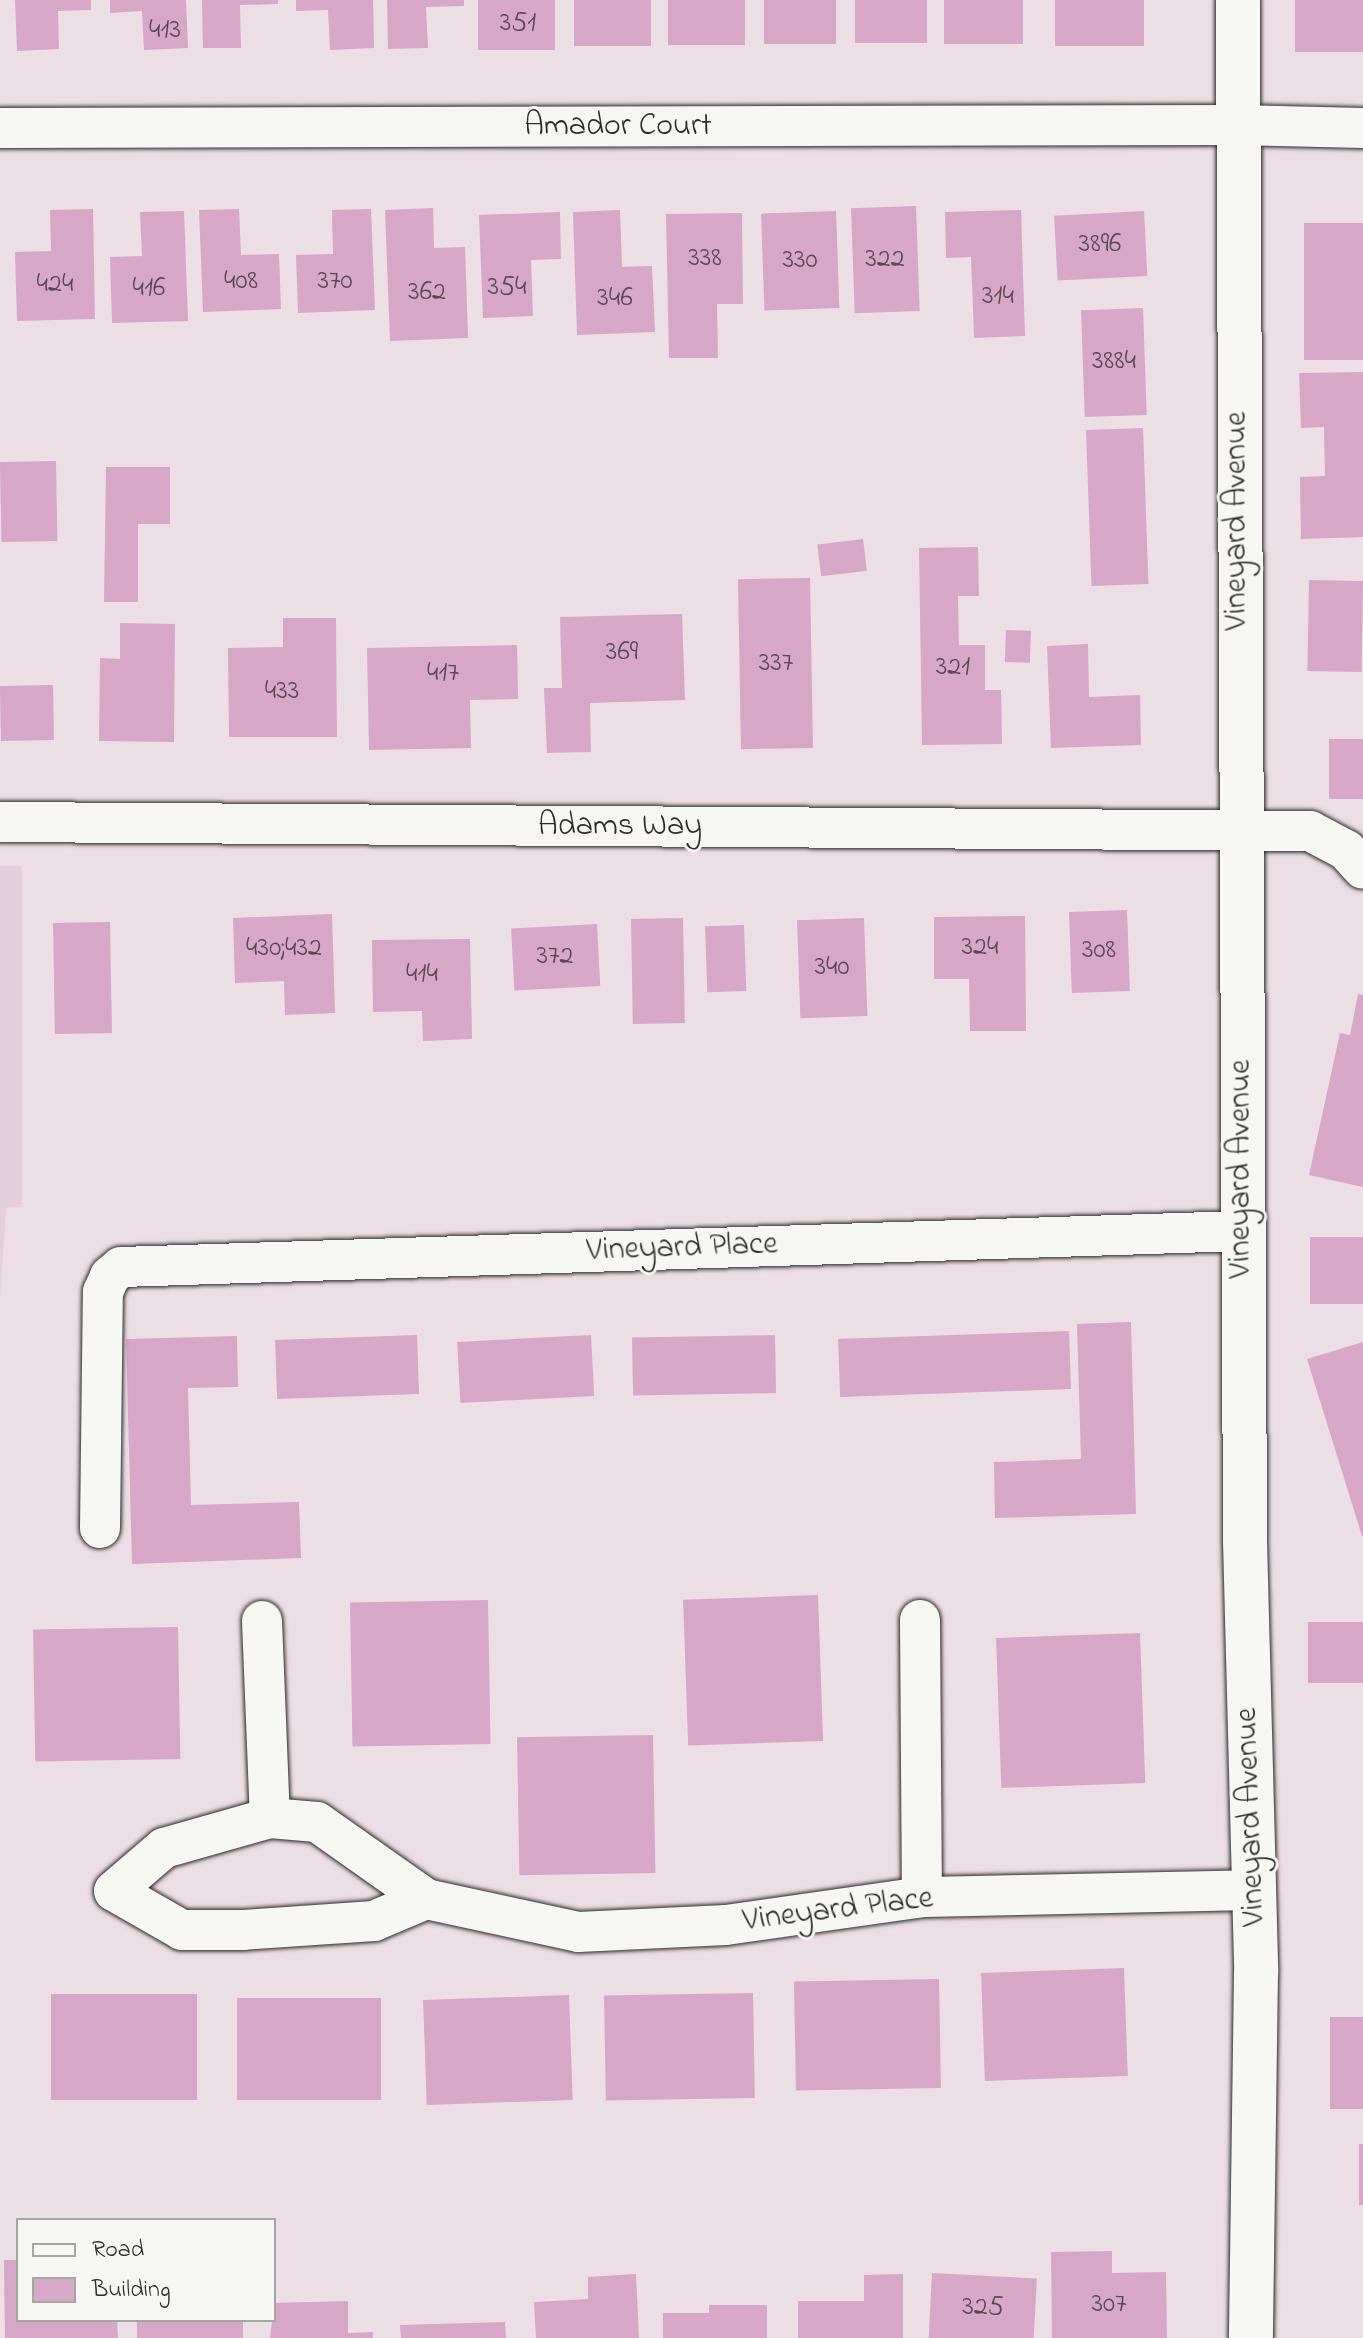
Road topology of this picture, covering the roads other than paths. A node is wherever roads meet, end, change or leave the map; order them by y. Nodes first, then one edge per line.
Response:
1 (1238, 0) edge
2 (1236, 125) junction
3 (0, 128) edge
4 (1363, 128) edge
5 (0, 822) edge
6 (1239, 832) junction
7 (1363, 869) edge
8 (1242, 1231) junction
9 (100, 1528) dead end
10 (920, 1620) dead end
11 (262, 1621) dead end
12 (270, 1818) junction
13 (1254, 1890) junction
14 (922, 1897) junction
15 (426, 1899) junction
16 (1251, 2338) edge

1 - 2 street, Vineyard Avenue
2 - 3 street, Amador Court
2 - 4 street, Amador Court
2 - 6 street, Vineyard Avenue
5 - 6 street, Adams Way
6 - 7 street, Adams Way
6 - 8 street, Vineyard Avenue
8 - 9 street, Vineyard Place
8 - 13 street, Vineyard Avenue
10 - 14 street
11 - 12 street
12 - 15 street, Vineyard Place
12 - 15 street, Vineyard Place
13 - 14 street, Vineyard Place
13 - 16 street, Vineyard Avenue
14 - 15 street, Vineyard Place

